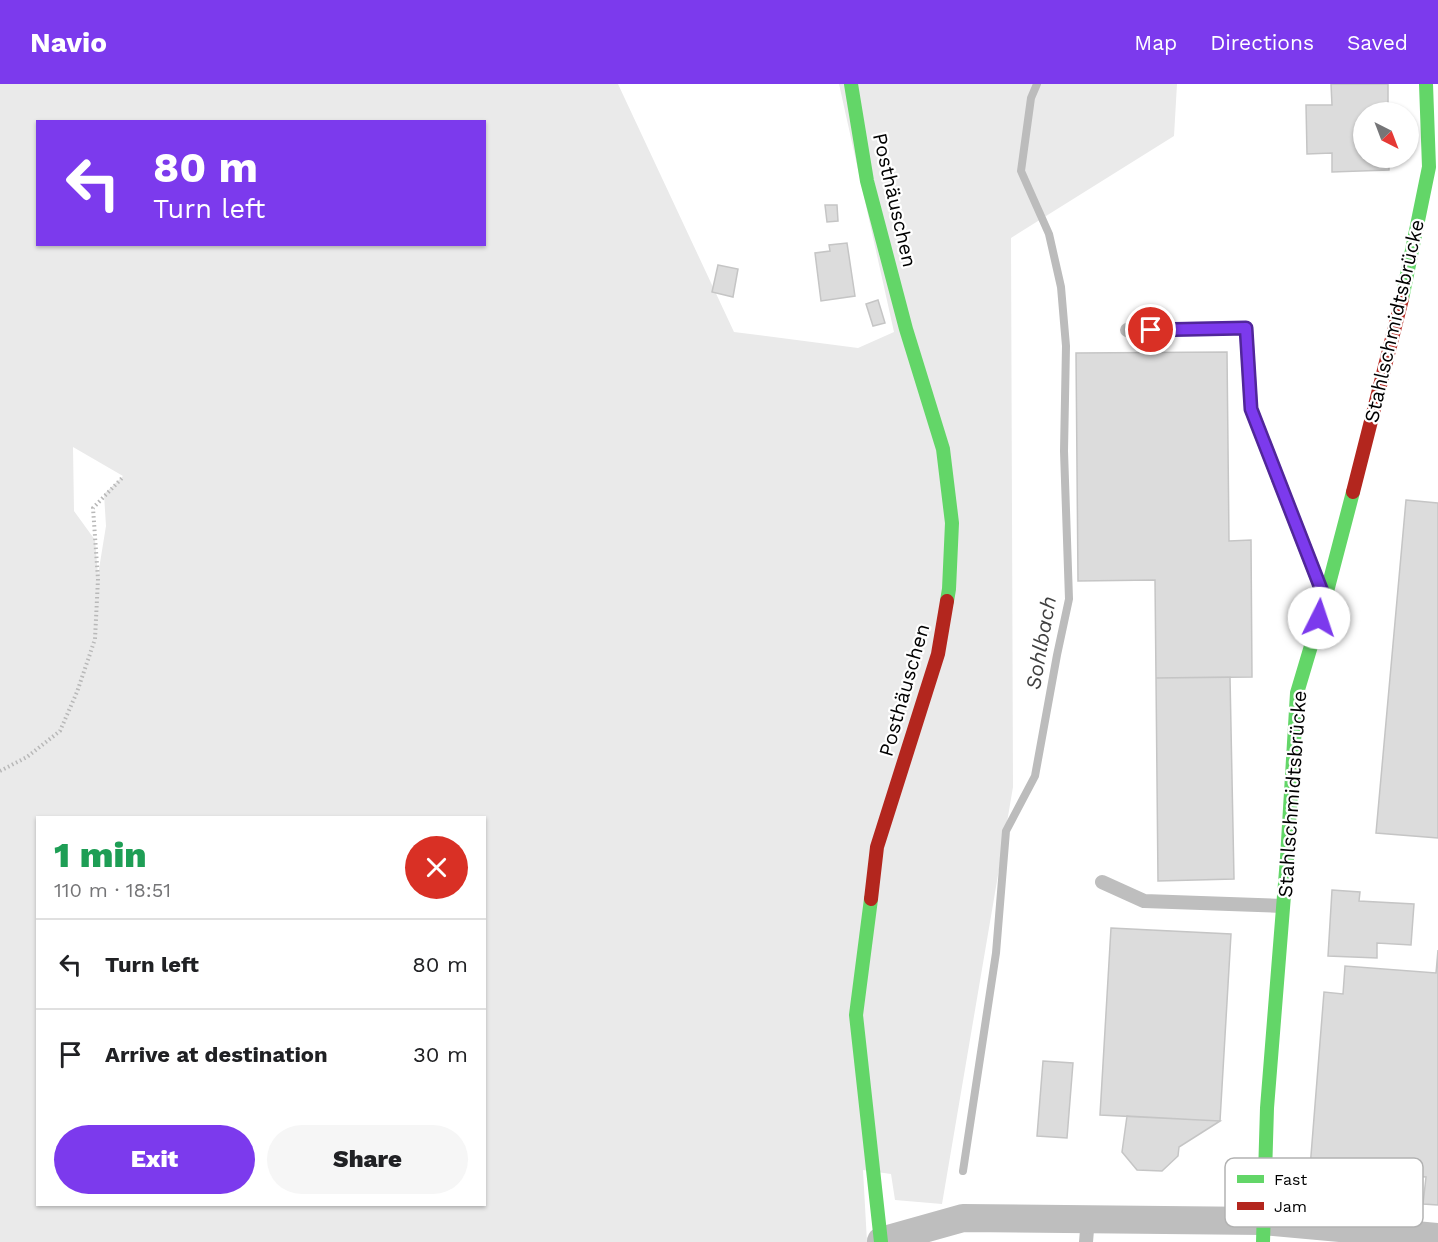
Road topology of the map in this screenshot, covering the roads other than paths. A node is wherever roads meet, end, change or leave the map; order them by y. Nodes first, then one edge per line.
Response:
1 (851, 84) edge
2 (1426, 84) edge
3 (1433, 168) edge
4 (1127, 330) dead end
5 (1325, 599) junction
6 (1102, 882) dead end
7 (1283, 906) junction
8 (1265, 1158) edge
9 (1087, 1230) edge
10 (1263, 1231) edge
11 (1438, 1237) edge
12 (881, 1241) edge

1 - 12 main road, Posthäuschen
2 - 3 main road, Stahlschmidtsbrücke
3 - 5 main road, Stahlschmidtsbrücke
4 - 5 lane
5 - 7 main road, Stahlschmidtsbrücke
6 - 7 lane
7 - 8 main road, Stahlschmidtsbrücke
9 - 10 street
9 - 12 street
10 - 11 street

